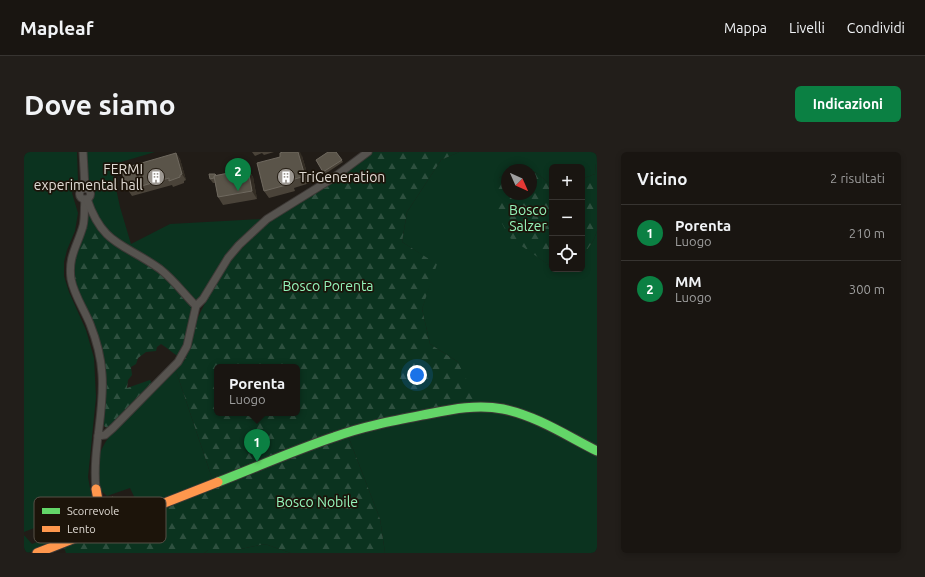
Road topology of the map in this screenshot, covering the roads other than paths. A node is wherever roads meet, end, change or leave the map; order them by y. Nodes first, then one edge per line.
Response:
1 (83, 152) edge
2 (368, 152) edge
3 (86, 199) junction
4 (196, 306) junction
5 (98, 436) junction
6 (597, 451) edge
7 (96, 489) joint
8 (97, 497) edge
9 (166, 503) edge
10 (63, 543) edge
11 (37, 553) edge

1 - 3 street
2 - 4 street
3 - 4 street
3 - 5 street
4 - 5 street
5 - 7 street
6 - 9 main road
7 - 8 main road
10 - 11 main road

